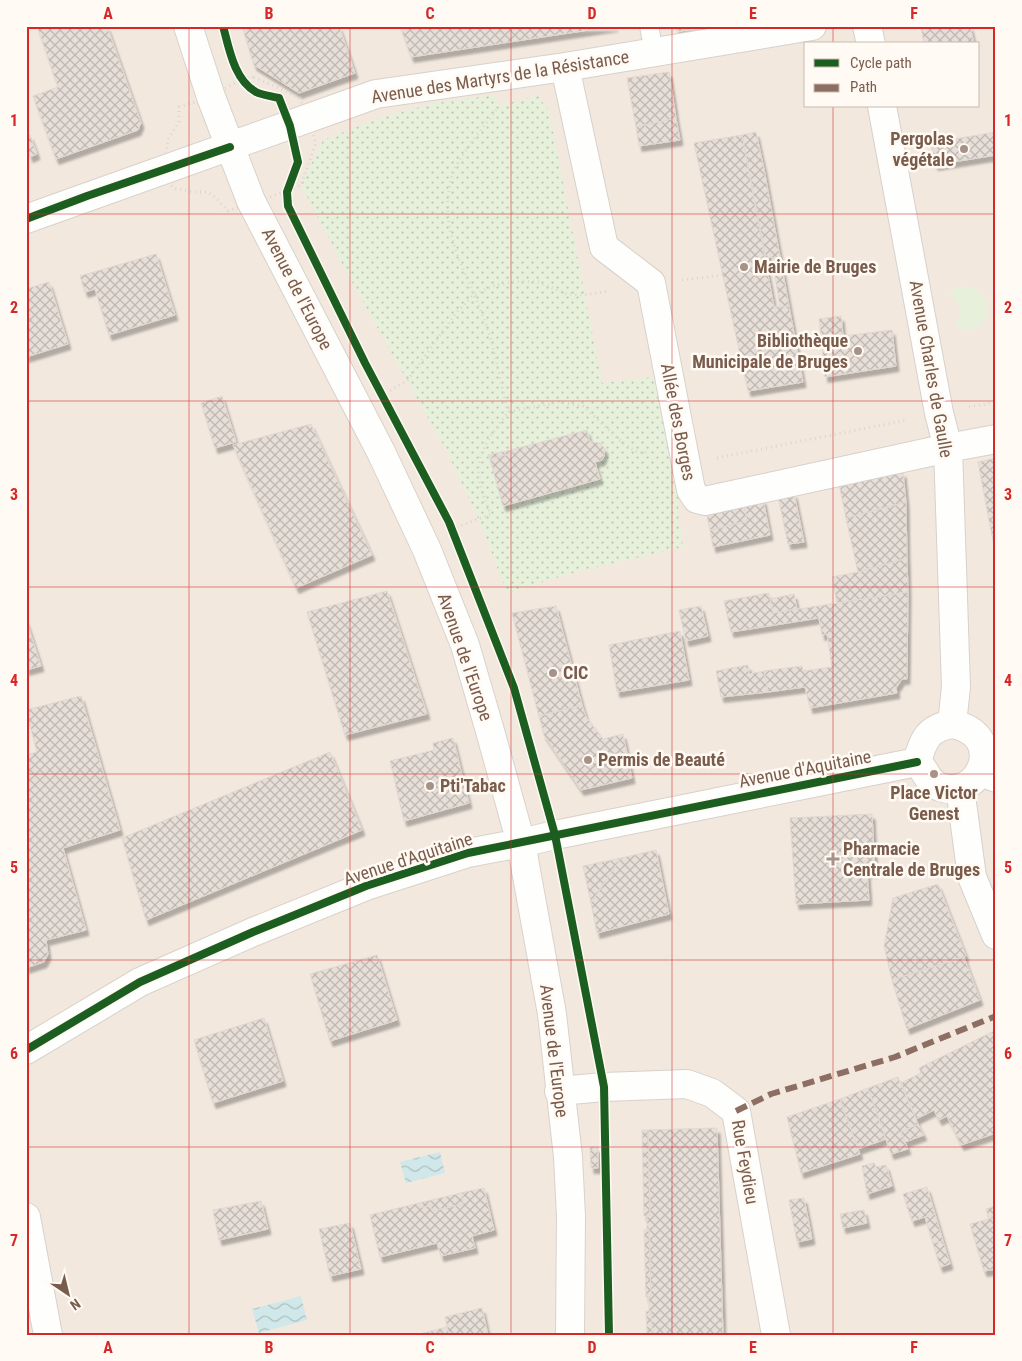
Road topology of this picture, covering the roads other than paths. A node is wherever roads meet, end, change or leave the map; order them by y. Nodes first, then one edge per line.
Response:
1 (188, 26) edge
2 (649, 26) edge
3 (812, 26) edge
4 (868, 26) edge
5 (871, 42) edge
6 (654, 52) junction
7 (565, 67) junction
8 (882, 108) edge
9 (230, 147) junction
10 (26, 219) edge
11 (996, 439) edge
12 (948, 448) junction
13 (952, 724) junction
14 (989, 747) edge
15 (917, 762) junction
16 (978, 782) edge
17 (521, 844) junction
18 (996, 935) edge
19 (26, 1050) edge
20 (559, 1091) junction
21 (26, 1217) edge
22 (48, 1335) edge
23 (570, 1335) edge
24 (776, 1335) edge

1 - 9 street, Avenue de l'Europe
2 - 6 lane
3 - 6 street, Avenue des Martyrs de la Résistance
4 - 5 street
6 - 7 street, Avenue des Martyrs de la Résistance
7 - 9 street, Avenue des Martyrs de la Résistance
7 - 12 street, Allée des Borges
8 - 12 street, Avenue Charles de Gaulle
9 - 10 street, Avenue des Martyrs de la Résistance
9 - 17 street, Avenue de l'Europe
11 - 12 street, Allée des Borges
12 - 13 street, Avenue Charles de Gaulle
13 - 14 street
13 - 15 street
14 - 16 street
15 - 16 street
15 - 17 street, Avenue d'Aquitaine
16 - 18 street
17 - 19 street, Avenue d'Aquitaine
17 - 20 street, Avenue de l'Europe
20 - 23 street, Avenue de l'Europe
20 - 24 street, Rue Feydieu
21 - 22 street

